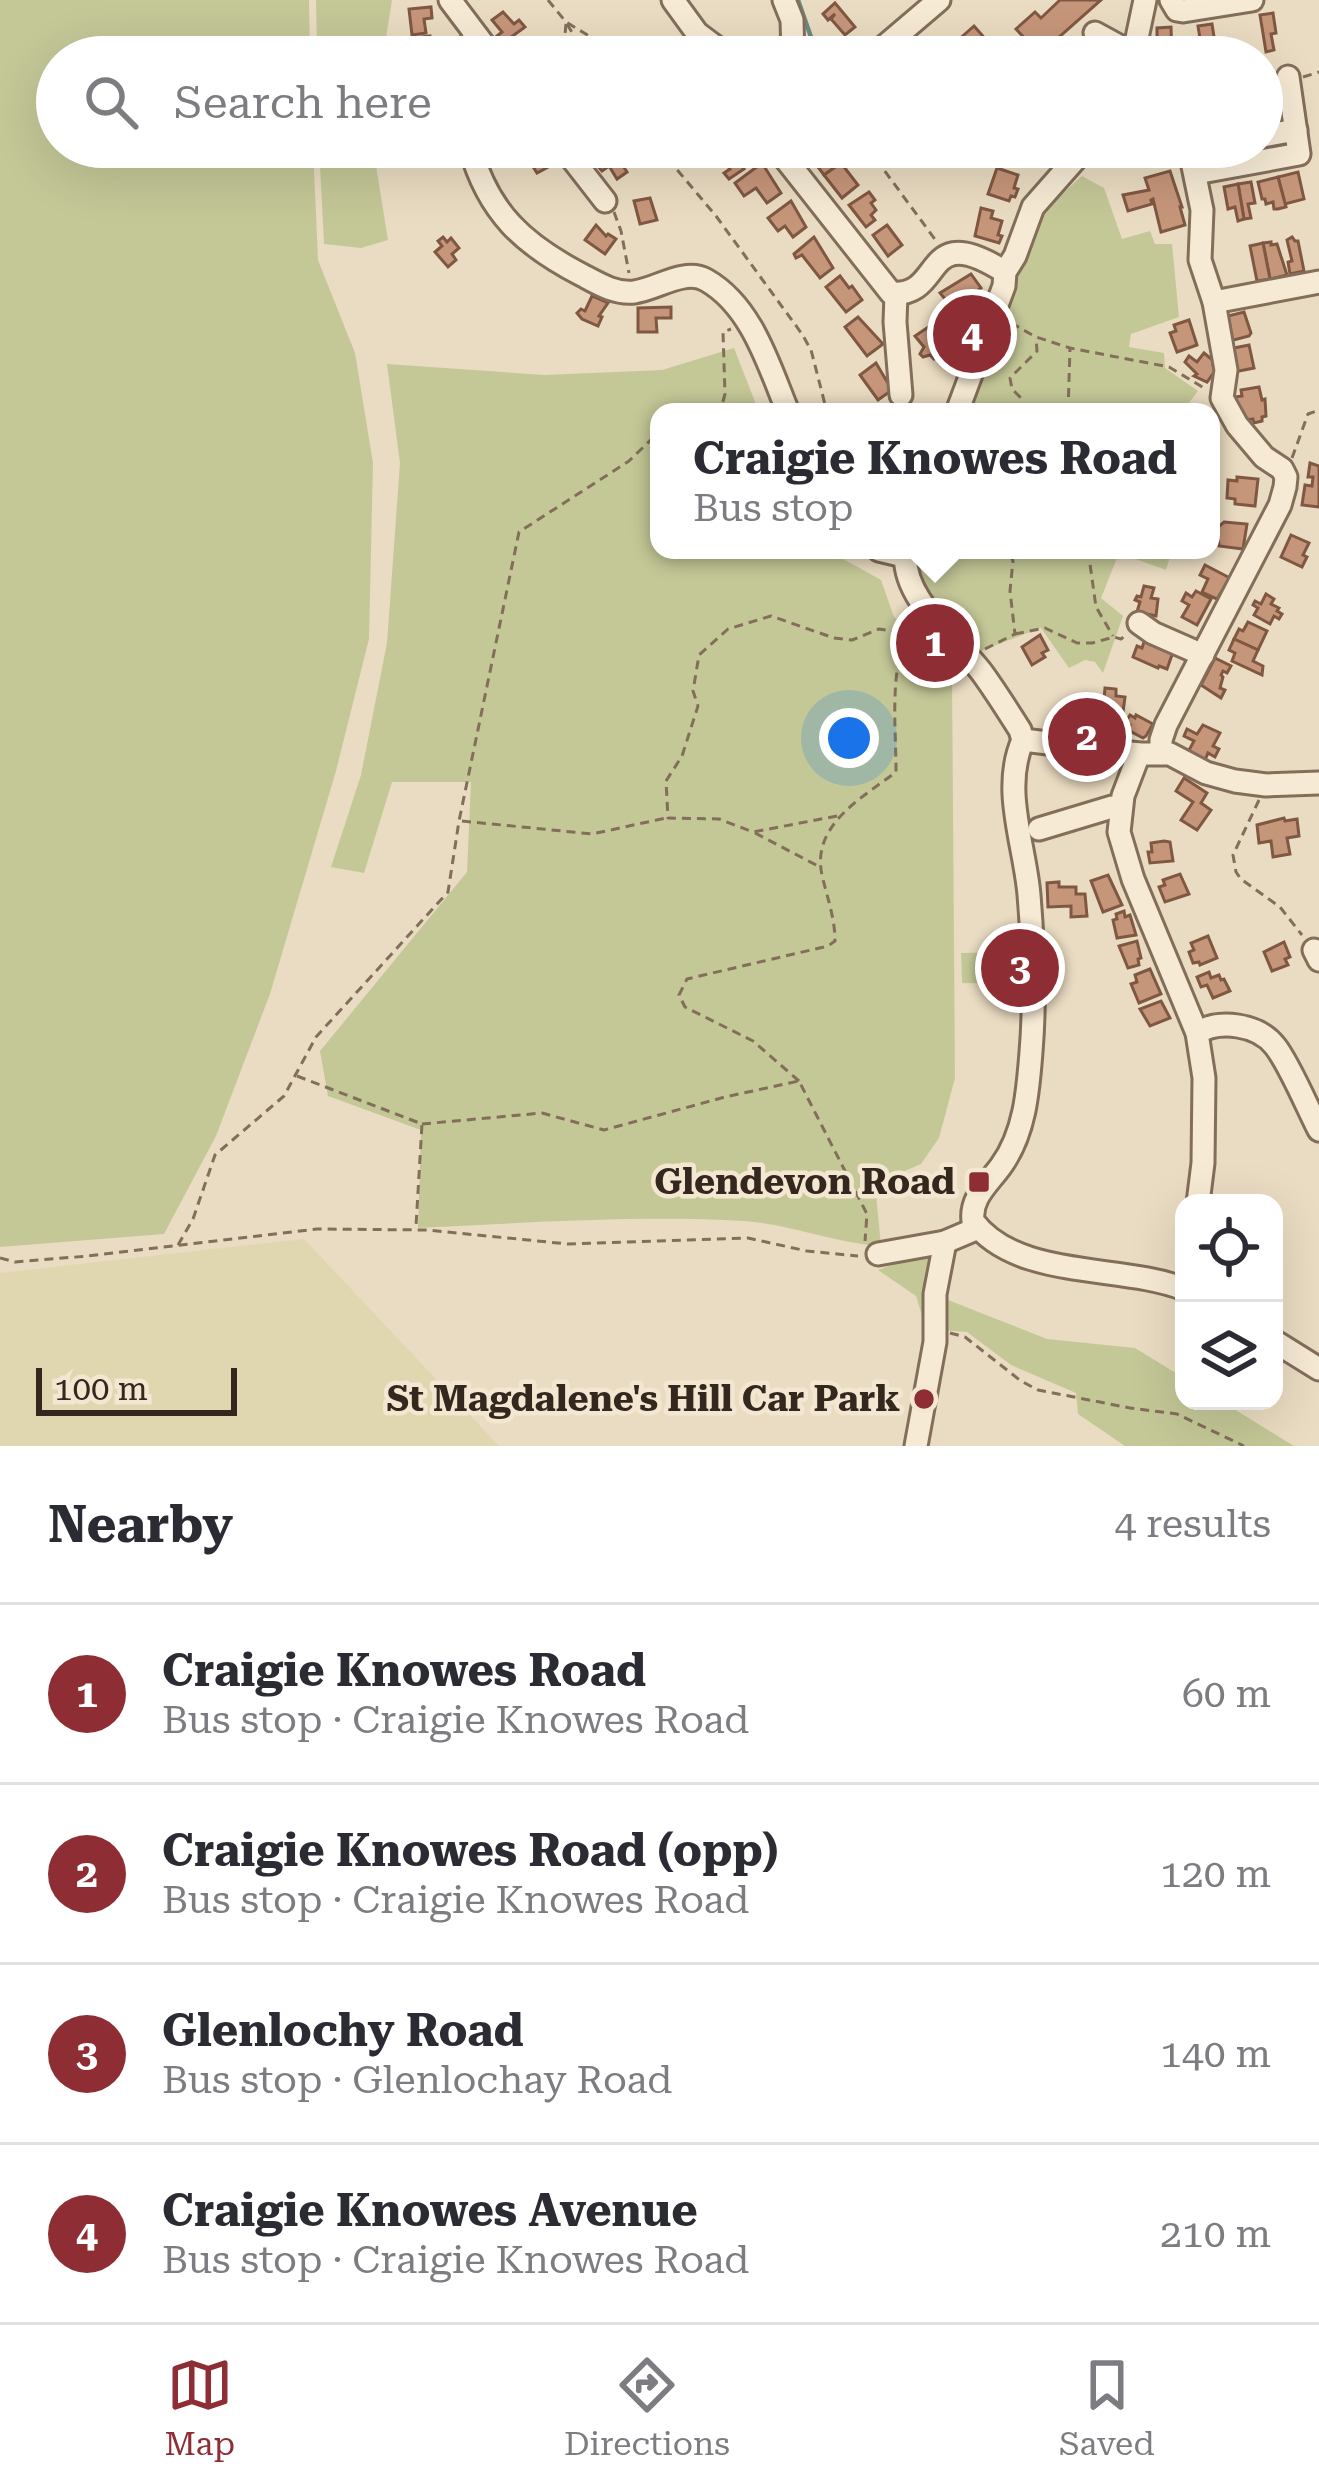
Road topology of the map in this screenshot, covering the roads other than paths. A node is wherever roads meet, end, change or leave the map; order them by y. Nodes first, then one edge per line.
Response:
1 (450, 0) edge
2 (673, 0) edge
3 (784, 0) edge
4 (939, 0) edge
5 (1145, 0) edge
6 (1171, 0) edge
7 (1252, 0) edge
8 (1095, 33) dead end
9 (478, 36) edge
10 (701, 36) edge
11 (792, 36) edge
12 (897, 36) edge
13 (1100, 36) edge
14 (1139, 36) edge
15 (1288, 76) dead end
16 (1296, 130) junction
17 (1283, 132) edge
18 (1283, 157) edge
19 (478, 168) edge
20 (579, 168) edge
21 (792, 168) edge
22 (1066, 168) edge
23 (1195, 168) edge
24 (1223, 168) edge
25 (1196, 173) junction
26 (605, 201) road end
27 (1005, 272) junction
28 (1319, 282) edge
29 (896, 294) junction
30 (1214, 302) junction
31 (901, 394) dead end
32 (784, 403) edge
33 (960, 403) edge
34 (907, 559) edge
35 (1146, 628) road end
36 (1203, 655) junction
37 (1023, 740) junction
38 (1150, 753) junction
39 (1319, 783) edge
40 (1120, 808) junction
41 (1039, 829) dead end
42 (1197, 1033) junction
43 (1319, 1130) edge
44 (1199, 1194) edge
45 (978, 1228) junction
46 (945, 1242) junction
47 (871, 1255) road end
48 (1175, 1282) edge
49 (1283, 1347) edge
50 (1319, 1369) edge
51 (916, 1446) edge

1 - 9 street
2 - 10 street
3 - 11 street
4 - 12 street
5 - 14 street
6 - 7 street
8 - 13 street
15 - 16 street
16 - 17 street
16 - 18 street
19 - 32 street
20 - 26 street
21 - 29 street
22 - 27 street
23 - 25 street
24 - 25 street
25 - 30 street
27 - 29 street
27 - 33 street
28 - 30 street
29 - 31 street
30 - 36 street
34 - 37 street
35 - 36 street
36 - 38 street
37 - 38 street
37 - 45 street
38 - 39 street
38 - 40 street
40 - 41 street
40 - 42 street
42 - 43 street
42 - 44 street
45 - 46 street
45 - 48 street
46 - 47 street
46 - 51 street
49 - 50 street

